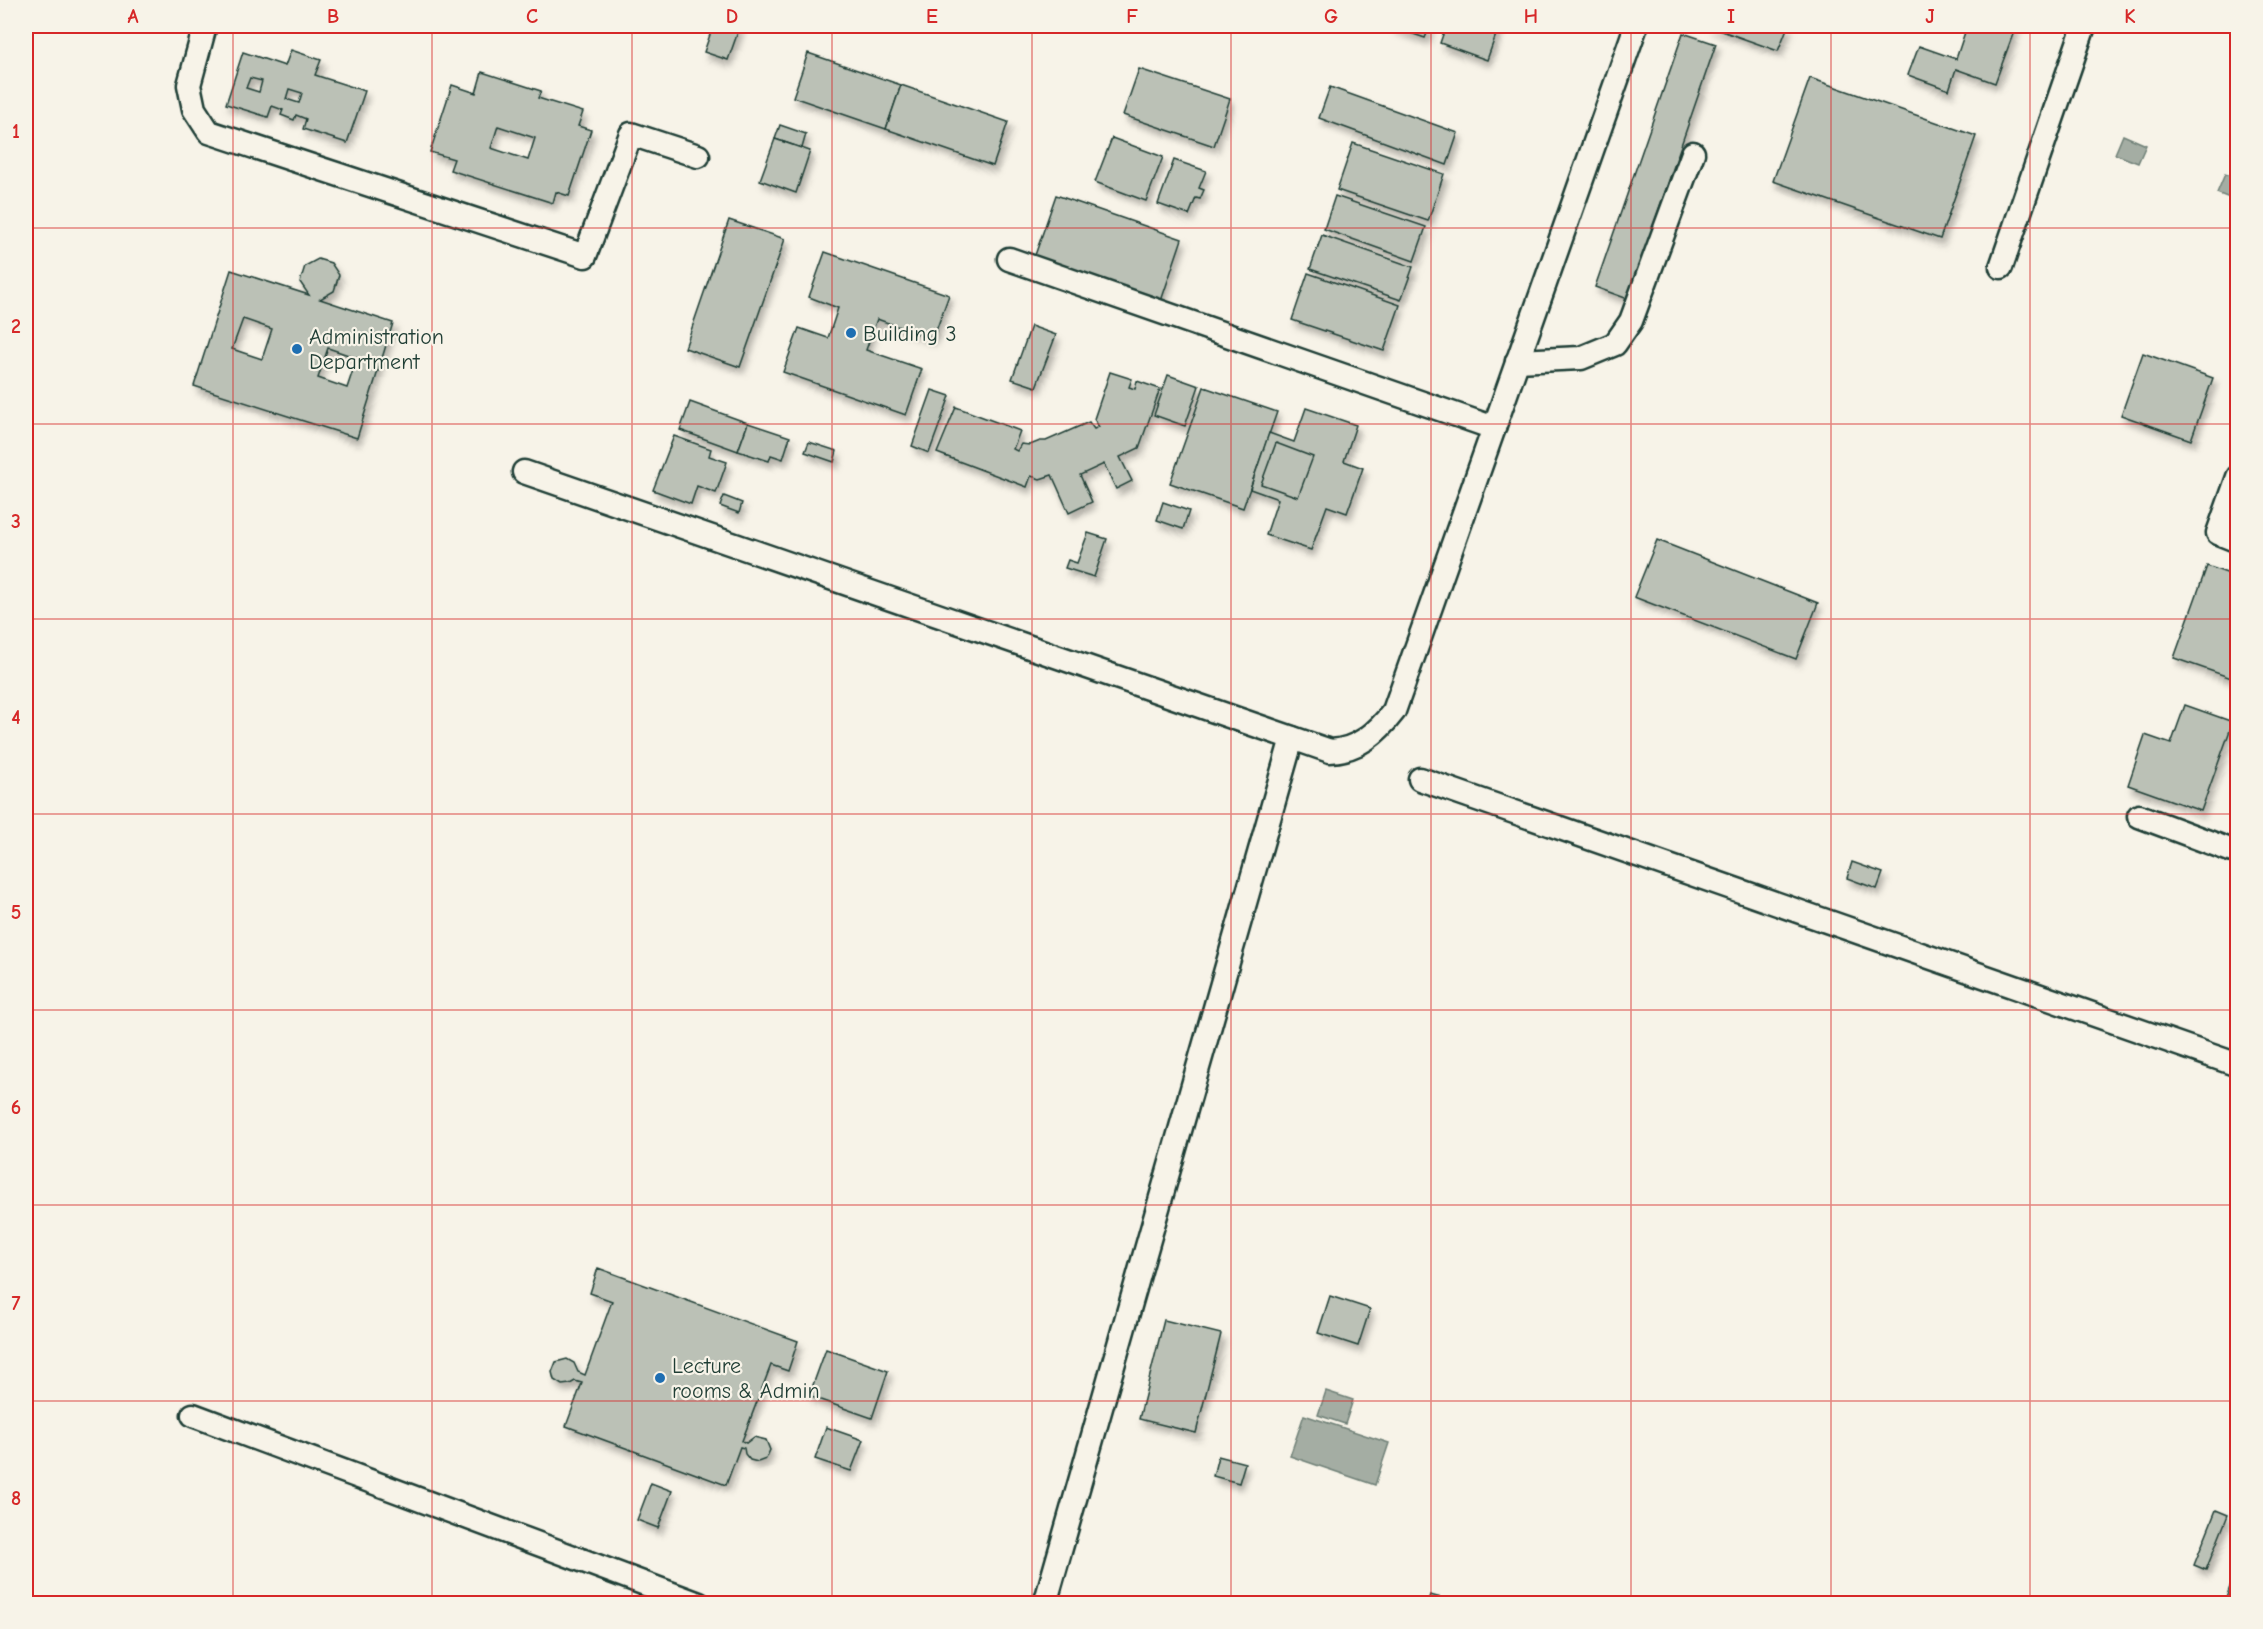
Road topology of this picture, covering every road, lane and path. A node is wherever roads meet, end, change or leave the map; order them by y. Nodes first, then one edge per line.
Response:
1 (205, 26) edge
2 (1636, 26) edge
3 (2084, 26) edge
4 (1693, 153) dead end
5 (698, 156) dead end
6 (1009, 259) dead end
7 (2001, 267) dead end
8 (1517, 361) junction
9 (1494, 428) junction
10 (524, 472) dead end
11 (2238, 477) edge
12 (2238, 540) edge
13 (1292, 738) junction
14 (1420, 779) dead end
15 (2139, 816) dead end
16 (2238, 853) edge
17 (2238, 1065) edge
18 (193, 1415) dead end
19 (699, 1604) edge
20 (1045, 1604) edge

1 - 5 lane
2 - 8 lane
3 - 7 lane
4 - 8 lane
6 - 9 lane
8 - 9 lane
9 - 13 lane
10 - 13 lane
11 - 12 lane
13 - 20 lane
14 - 17 lane
15 - 16 lane
18 - 19 lane

